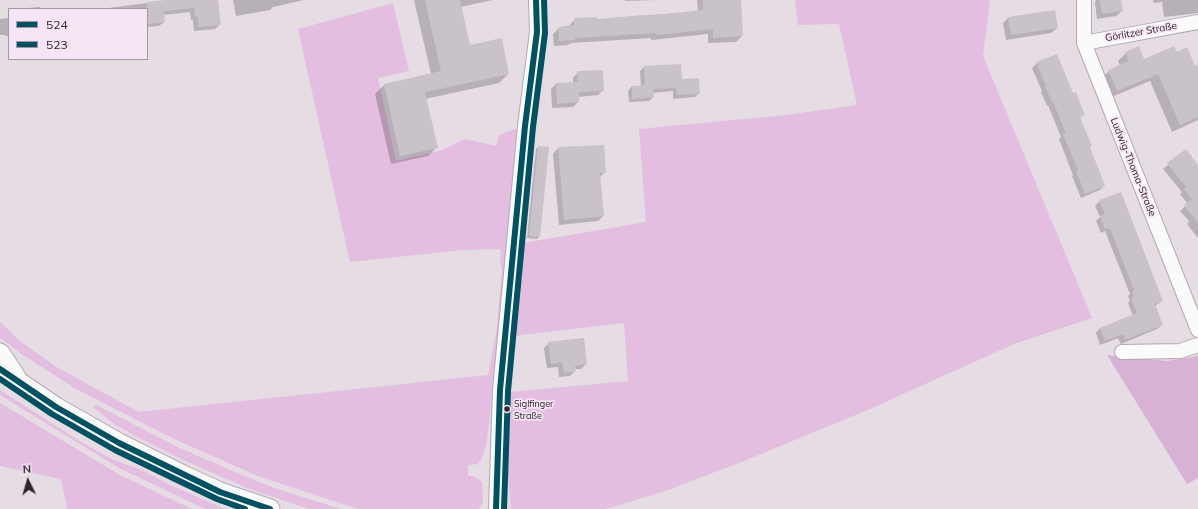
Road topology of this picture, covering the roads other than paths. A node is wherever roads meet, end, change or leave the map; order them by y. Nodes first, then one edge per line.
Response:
1 (536, 0) edge
2 (1084, 0) edge
3 (1198, 22) edge
4 (1084, 43) junction
5 (1198, 330) edge
6 (1198, 345) edge
7 (1122, 352) dead end
8 (0, 353) edge
9 (0, 369) edge
10 (0, 381) edge
11 (19, 382) junction
12 (41, 398) junction
13 (270, 509) edge
14 (496, 509) edge

1 - 14 street
2 - 4 street, Ludwig-Thoma-Straße
3 - 4 street, Görlitzer Straße
4 - 5 street, Ludwig-Thoma-Straße
6 - 7 street
8 - 11 main road
9 - 11 main road
10 - 12 main road
11 - 12 main road
12 - 13 main road

